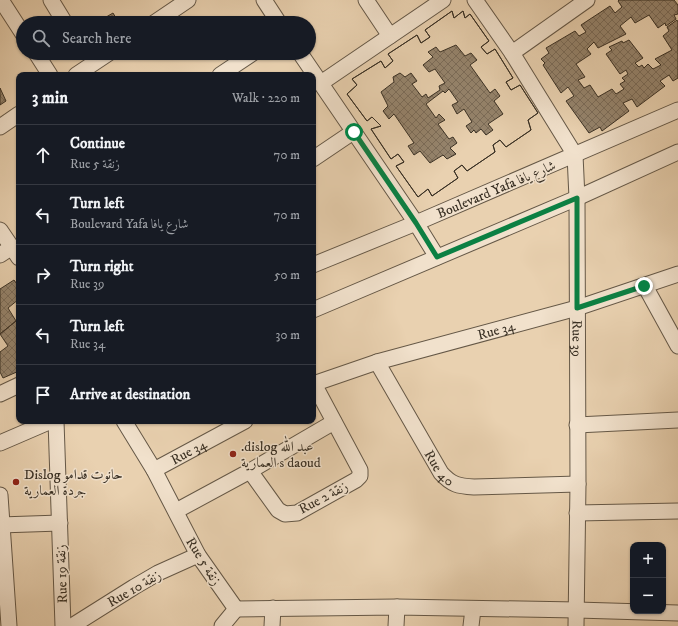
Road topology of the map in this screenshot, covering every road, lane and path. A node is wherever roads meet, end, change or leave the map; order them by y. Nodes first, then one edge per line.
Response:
1 (1, 0) edge
2 (51, 0) edge
3 (188, 0) edge
4 (264, 0) edge
5 (366, 0) edge
6 (443, 0) edge
7 (476, 0) edge
8 (587, 0) edge
9 (61, 16) edge
10 (164, 16) edge
11 (274, 16) edge
12 (16, 23) edge
13 (390, 36) junction
14 (512, 53) junction
15 (40, 60) edge
16 (87, 60) edge
17 (242, 60) edge
18 (305, 60) edge
19 (48, 72) edge
20 (78, 72) edge
21 (224, 72) edge
22 (313, 72) edge
23 (316, 76) edge
24 (321, 83) junction
25 (678, 110) edge
26 (16, 116) edge
27 (0, 127) edge
28 (354, 132) junction
29 (678, 152) edge
30 (575, 155) junction
31 (316, 157) edge
32 (577, 198) junction
33 (416, 223) junction
34 (0, 230) edge
35 (10, 253) edge
36 (437, 257) junction
37 (316, 264) edge
38 (678, 274) edge
39 (644, 286) junction
40 (577, 308) junction
41 (316, 309) edge
42 (678, 346) edge
43 (377, 362) junction
44 (316, 383) edge
45 (16, 387) edge
46 (316, 389) edge
47 (0, 394) edge
48 (678, 420) edge
49 (334, 422) junction
50 (44, 424) edge
51 (56, 424) edge
52 (126, 424) edge
53 (239, 424) edge
54 (577, 424) junction
55 (0, 443) edge
56 (154, 470) junction
57 (250, 471) junction
58 (578, 484) junction
59 (0, 495) edge
60 (678, 511) edge
61 (176, 512) junction
62 (577, 513) junction
63 (60, 523) junction
64 (1, 525) edge
65 (198, 555) junction
66 (3, 592) edge
67 (396, 607) junction
68 (273, 608) junction
69 (472, 608) junction
70 (236, 609) junction
71 (577, 610) junction
72 (678, 613) edge
73 (72, 625) edge
74 (8, 626) edge
75 (222, 626) edge
76 (272, 626) edge
77 (396, 626) edge
78 (471, 626) edge
79 (576, 626) edge

1 - 12 street
2 - 9 street
3 - 10 street
4 - 11 street
5 - 13 street
6 - 13 street
7 - 14 street, Rue 39
8 - 14 street
13 - 24 street
14 - 30 street, Rue 39
15 - 19 street
16 - 20 street
17 - 21 street
18 - 22 street
23 - 24 street
24 - 28 street
25 - 30 street, Boulevard Yafa شارع يافا
26 - 27 street
28 - 31 street
28 - 33 street
29 - 32 street
30 - 32 street, Rue 39
30 - 33 street, Boulevard Yafa شارع يافا
32 - 36 street
32 - 40 street, Rue 39
33 - 36 street
33 - 37 street, Boulevard Yafa شارع يافا
34 - 35 street
36 - 41 street
38 - 39 street, Rue 34
39 - 40 street, Rue 34
39 - 42 street
40 - 43 street, Rue 34
40 - 54 street, Rue 39
43 - 44 street, Rue 34
43 - 58 street, Rue 40
45 - 47 street
46 - 49 street, Rue 2 زنقة
48 - 54 street
49 - 57 street
49 - 57 street, Rue 2 زنقة
50 - 55 street
51 - 63 street, Rue 19 زنقة
52 - 56 street, Rue 5 زنقة
53 - 56 street, Rue 34
54 - 58 street, Rue 39
56 - 61 street, Rue 5 زنقة
57 - 61 street
58 - 62 street, Rue 39
59 - 64 street
60 - 62 street
61 - 65 street, Rue 5 زنقة
62 - 71 street, Rue 39
63 - 64 street
63 - 73 street, Rue 19 زنقة
64 - 66 street
65 - 70 street, Rue 5 زنقة
65 - 73 street, Rue 10 زنقة
66 - 74 street
67 - 68 street
67 - 69 street
67 - 77 street
68 - 70 street
68 - 76 street
69 - 71 street
69 - 78 street
70 - 75 street
71 - 72 street
71 - 79 street, Rue 39

